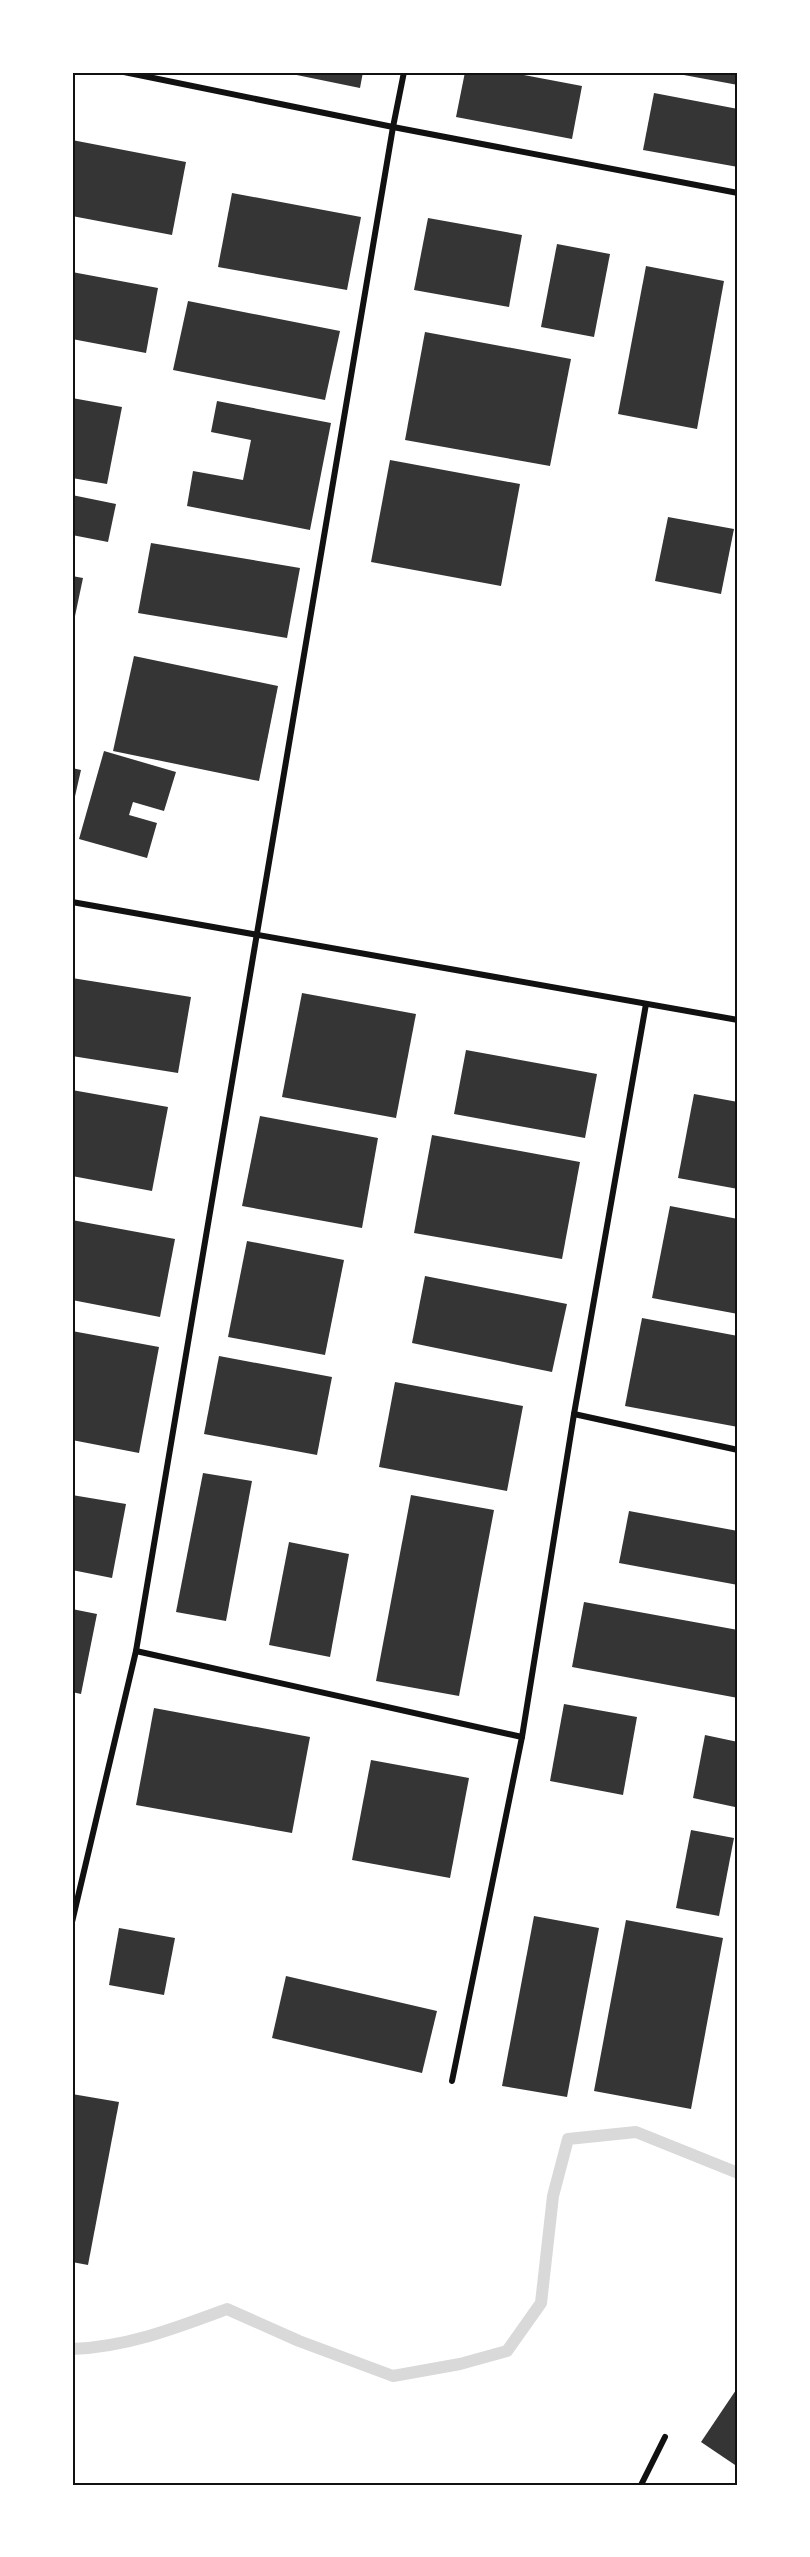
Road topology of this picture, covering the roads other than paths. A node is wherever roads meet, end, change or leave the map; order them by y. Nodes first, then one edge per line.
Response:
1 (124, 72) edge
2 (404, 72) edge
3 (393, 127) junction
4 (738, 193) edge
5 (72, 902) edge
6 (257, 936) junction
7 (646, 1004) junction
8 (738, 1020) edge
9 (574, 1414) junction
10 (738, 1450) edge
11 (136, 1650) junction
12 (522, 1737) junction
13 (72, 1922) edge
14 (452, 2081) dead end
15 (664, 2436) dead end
16 (641, 2485) edge

1 - 3 street
2 - 3 street
3 - 4 street
3 - 6 street
5 - 6 street
6 - 7 street
6 - 11 street
7 - 8 street
7 - 9 street
9 - 10 street
9 - 12 street
11 - 12 street
11 - 13 street
12 - 14 street
15 - 16 street

